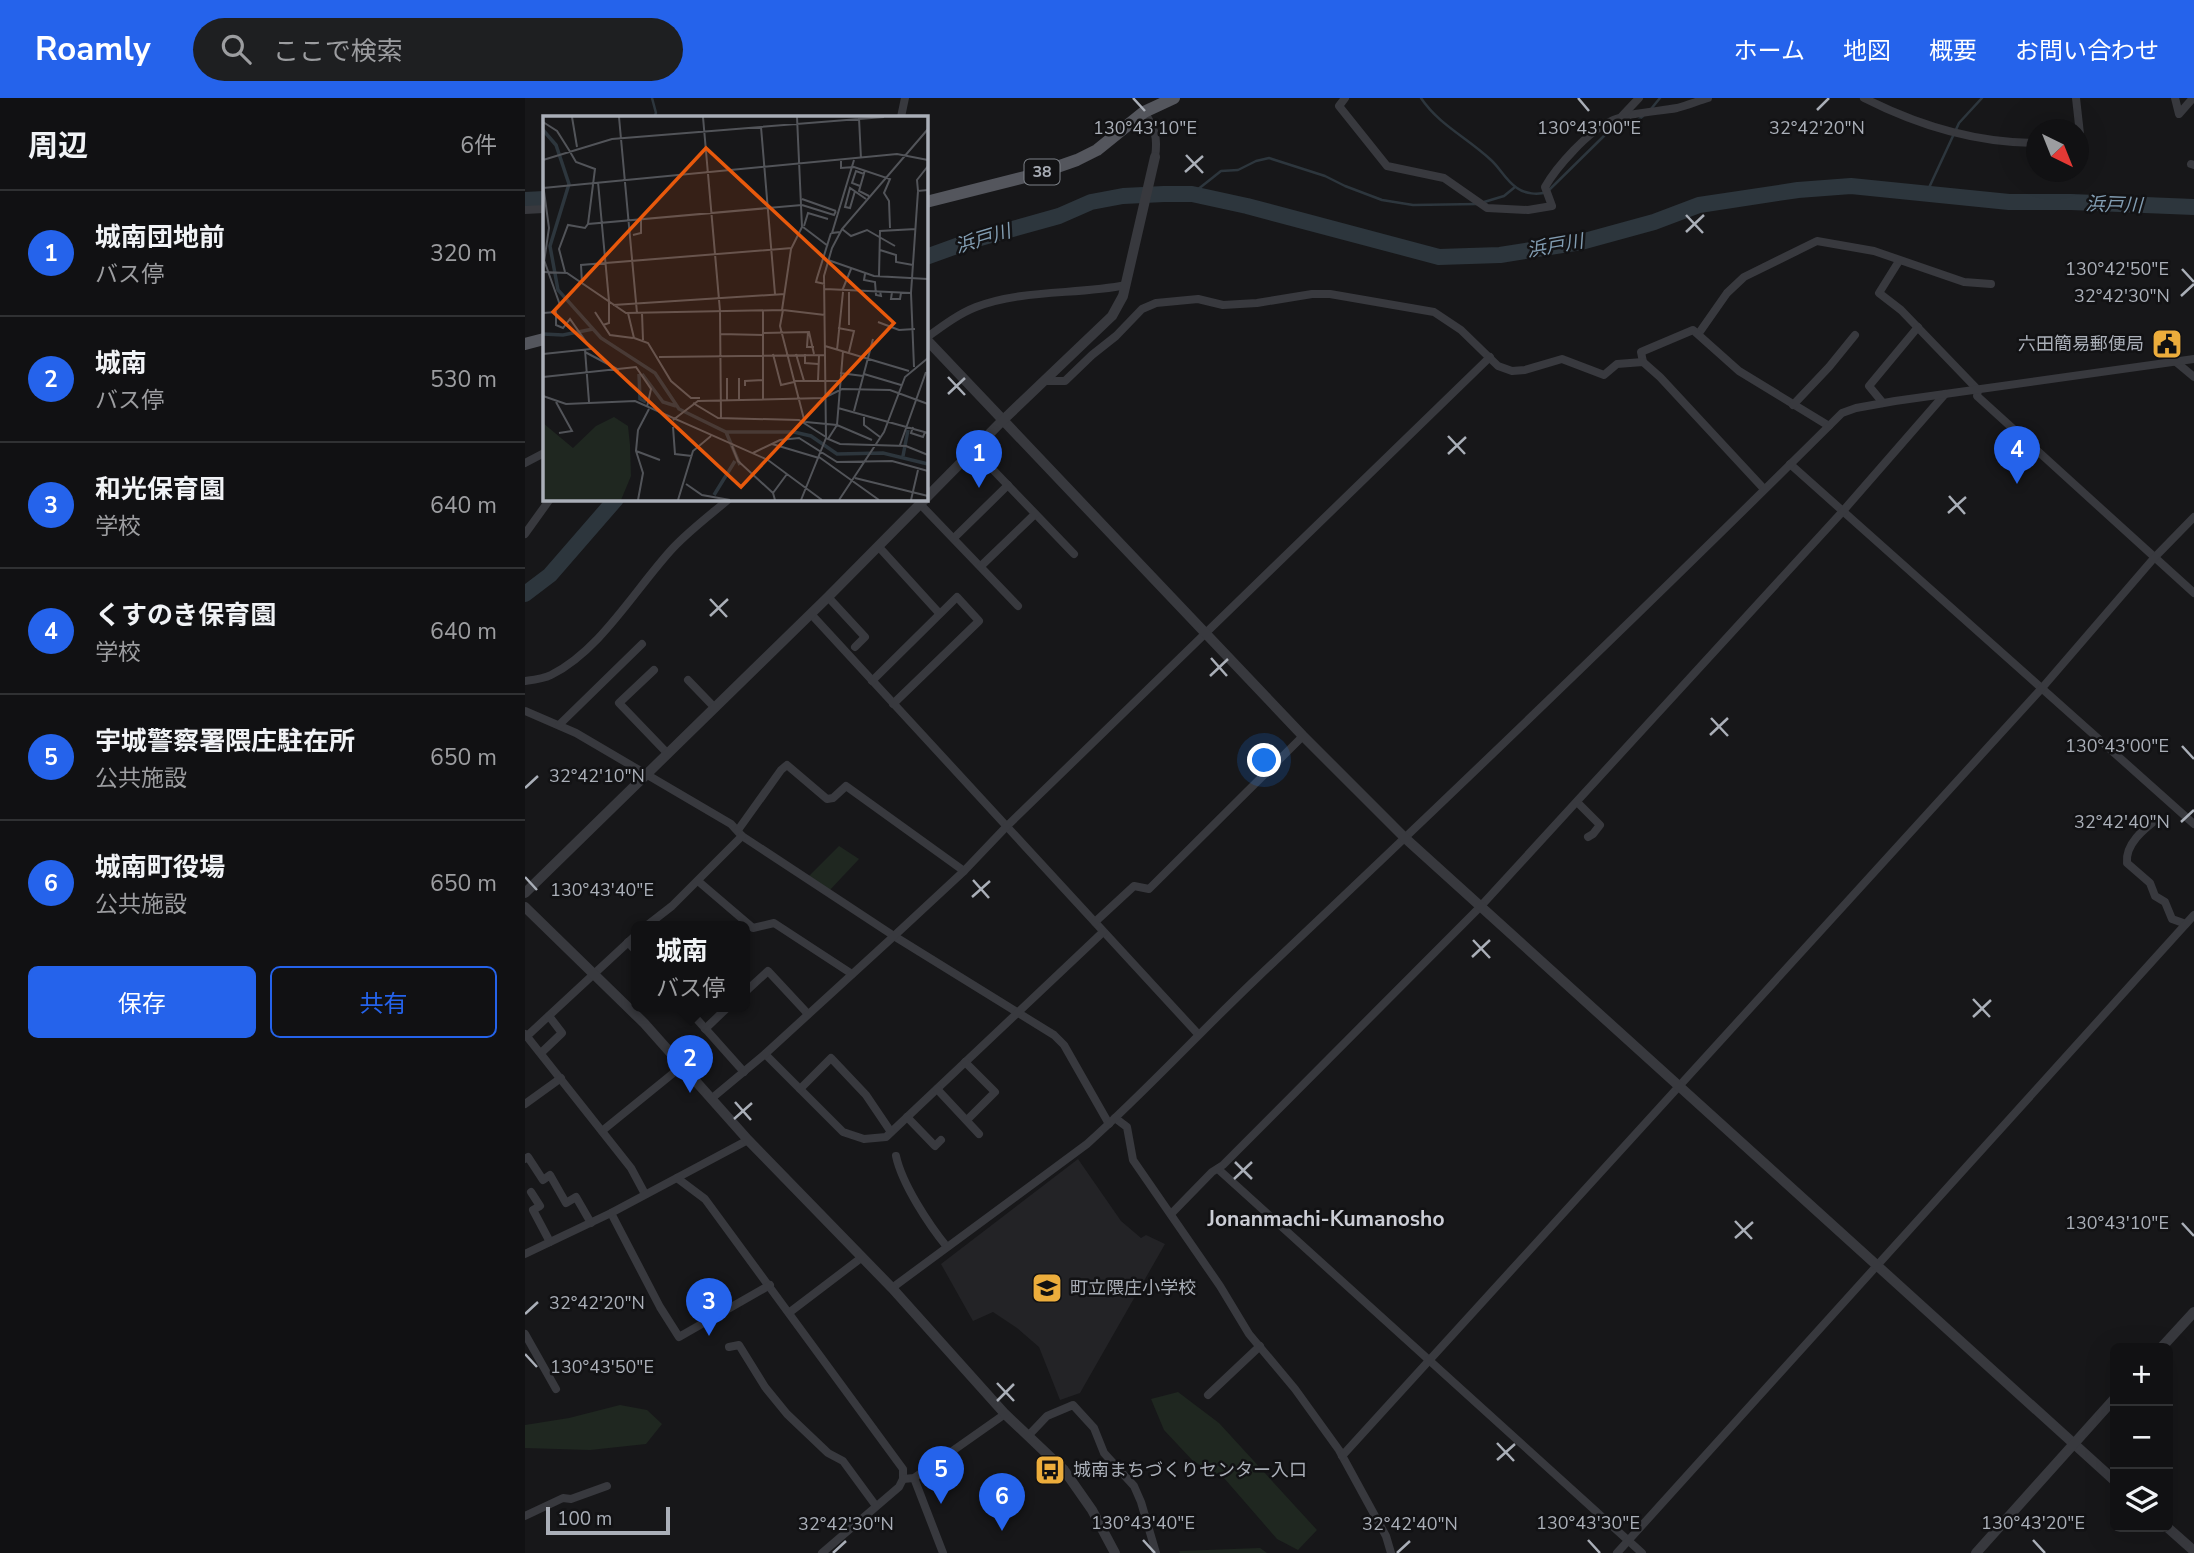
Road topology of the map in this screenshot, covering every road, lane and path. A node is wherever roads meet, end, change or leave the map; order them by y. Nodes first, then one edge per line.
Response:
1 (905, 98) edge
2 (1174, 98) edge
3 (1345, 98) edge
4 (1639, 98) edge
5 (1708, 98) edge
6 (1864, 98) edge
7 (2076, 98) edge
8 (2175, 98) edge
9 (2193, 98) edge
10 (1144, 112) junction
11 (901, 116) edge
12 (1620, 119) junction
13 (2078, 119) edge
14 (2026, 142) edge
15 (1155, 157) joint
16 (927, 202) edge
17 (543, 209) edge
18 (525, 210) edge
19 (1899, 261) junction
20 (1127, 282) junction
21 (1991, 284) dead end
22 (1918, 327) junction
23 (1699, 332) junction
24 (1855, 335) dead end
25 (927, 338) edge
26 (543, 339) edge
27 (927, 340) edge
28 (525, 344) edge
29 (1490, 357) junction
30 (2194, 359) edge
31 (1643, 362) junction
32 (2176, 362) junction
33 (2194, 377) edge
34 (1047, 381) junction
35 (1978, 390) junction
36 (1945, 394) junction
37 (1884, 403) junction
38 (1793, 405) junction
39 (1002, 421) junction
40 (1829, 426) junction
41 (974, 450) junction
42 (543, 454) edge
43 (525, 463) edge
44 (1790, 464) junction
45 (1008, 485) junction
46 (1764, 489) junction
47 (927, 497) edge
48 (549, 500) edge
49 (728, 500) edge
50 (924, 500) edge
51 (1843, 511) junction
52 (1035, 514) junction
53 (2194, 517) edge
54 (525, 534) edge
55 (954, 538) junction
56 (878, 547) junction
57 (1074, 554) dead end
58 (2154, 558) junction
59 (981, 566) junction
60 (2194, 593) edge
61 (828, 597) junction
62 (1018, 606) dead end
63 (939, 613) junction
64 (811, 614) junction
65 (1207, 633) junction
66 (642, 644) dead end
67 (855, 647) dead end
68 (654, 670) dead end
69 (688, 680) dead end
70 (525, 681) edge
71 (872, 681) junction
72 (2042, 688) junction
73 (893, 704) junction
74 (715, 708) junction
75 (525, 711) edge
76 (559, 725) junction
77 (1303, 736) junction
78 (667, 754) junction
79 (645, 775) junction
80 (1577, 802) junction
81 (2157, 819) dead end
82 (2194, 824) edge
83 (1006, 827) junction
84 (740, 833) junction
85 (1588, 837) dead end
86 (1405, 838) junction
87 (964, 871) junction
88 (698, 881) junction
89 (525, 893) edge
90 (525, 907) edge
91 (1480, 907) junction
92 (2194, 915) edge
93 (653, 921) edge
94 (745, 921) edge
95 (1095, 922) junction
96 (2186, 924) junction
97 (750, 925) edge
98 (1103, 933) junction
99 (894, 936) junction
100 (631, 939) edge
101 (628, 942) junction
102 (631, 945) edge
103 (595, 974) junction
104 (852, 974) junction
105 (750, 988) edge
106 (631, 1010) edge
107 (633, 1012) edge
108 (690, 1012) edge
109 (723, 1012) edge
110 (1017, 1013) junction
111 (809, 1014) junction
112 (549, 1016) junction
113 (705, 1029) junction
114 (1198, 1034) junction
115 (526, 1035) edge
116 (541, 1053) junction
117 (765, 1054) junction
118 (965, 1062) junction
119 (682, 1066) junction
120 (744, 1072) junction
121 (561, 1078) junction
122 (1679, 1087) junction
123 (800, 1089) junction
124 (937, 1089) junction
125 (711, 1099) junction
126 (525, 1104) edge
127 (907, 1117) junction
128 (967, 1120) junction
129 (1112, 1121) junction
130 (602, 1131) junction
131 (891, 1132) junction
132 (979, 1134) dead end
133 (748, 1140) junction
134 (941, 1140) dead end
135 (896, 1156) dead end
136 (525, 1159) edge
137 (1219, 1169) junction
138 (677, 1178) junction
139 (531, 1192) dead end
140 (645, 1194) junction
141 (611, 1213) junction
142 (1171, 1214) junction
143 (591, 1223) junction
144 (550, 1242) junction
145 (947, 1247) junction
146 (525, 1254) edge
147 (861, 1258) junction
148 (1876, 1266) junction
149 (770, 1285) junction
150 (892, 1288) junction
151 (790, 1312) junction
152 (2194, 1312) edge
153 (525, 1334) edge
154 (2166, 1343) edge
155 (1260, 1346) junction
156 (729, 1347) dead end
157 (1430, 1361) junction
158 (556, 1389) dead end
159 (1208, 1395) dead end
160 (2110, 1404) edge
161 (1005, 1414) junction
162 (1028, 1436) junction
163 (2074, 1444) junction
164 (1342, 1456) junction
165 (2110, 1476) edge
166 (914, 1478) junction
167 (904, 1479) junction
168 (607, 1486) dead end
169 (876, 1506) junction
170 (525, 1516) edge
171 (2173, 1532) edge
172 (1628, 1541) junction
173 (2194, 1551) edge
174 (822, 1553) edge
175 (943, 1553) edge
176 (1115, 1553) edge
177 (1156, 1553) edge
178 (1391, 1553) edge
179 (1617, 1553) edge
180 (1642, 1553) edge
181 (1976, 1553) edge

1 - 11 street
2 - 10 main road, 38
3 - 12 street
4 - 12 street
5 - 12 street
6 - 14 street
7 - 13 street
8 - 9 street
10 - 15 street
10 - 16 main road, 38
15 - 20 street
17 - 18 street
19 - 21 street
19 - 22 street
19 - 23 street
20 - 25 street
20 - 34 street
22 - 35 street
22 - 37 street
23 - 31 street
23 - 38 street
24 - 38 street
26 - 28 main road
27 - 39 street
29 - 31 street
29 - 34 street
29 - 65 street
30 - 32 street
31 - 46 street
32 - 33 street
32 - 35 street
34 - 39 street
35 - 36 street
35 - 58 street
36 - 37 street
36 - 51 street
37 - 40 street
38 - 40 street
39 - 41 street
39 - 65 street
40 - 44 street
41 - 45 street
41 - 47 street
42 - 43 street
44 - 46 street
44 - 51 street
45 - 52 street
45 - 55 street
46 - 86 street
48 - 54 street
49 - 70 street
50 - 55 street
50 - 56 street
51 - 72 street
51 - 80 street
52 - 57 street
52 - 59 street
53 - 58 street
55 - 59 street
56 - 61 street
56 - 63 street
58 - 60 street
58 - 72 street
59 - 62 street
61 - 64 street
61 - 67 street
63 - 71 street
63 - 73 street
64 - 71 street
64 - 74 street
65 - 77 street
65 - 83 street
66 - 76 street
68 - 78 street
69 - 74 street
71 - 73 street
72 - 82 street
72 - 122 street
73 - 83 street
74 - 78 street
75 - 76 street
76 - 79 street
77 - 86 street
77 - 95 street
78 - 79 street
79 - 84 street
79 - 89 street
80 - 85 street
80 - 91 street
81 - 96 street
83 - 87 street
83 - 95 street
84 - 87 street
84 - 88 street
84 - 99 street
86 - 91 street
86 - 114 street
87 - 99 street
88 - 93 street
88 - 94 street
90 - 103 street
91 - 122 street
91 - 137 street
92 - 96 street
95 - 98 street
96 - 148 street
97 - 104 street
98 - 110 street
98 - 114 street
99 - 104 street
99 - 110 street
100 - 101 street
101 - 102 street
101 - 103 street
103 - 106 street
103 - 112 street
104 - 111 street
105 - 111 street
107 - 119 street
108 - 113 street
109 - 113 street
110 - 118 street
110 - 129 street
111 - 117 street
112 - 115 street
112 - 116 street
113 - 120 street
114 - 129 street
115 - 116 street
116 - 121 street
117 - 120 street
117 - 123 street
118 - 124 street
118 - 128 street
119 - 125 street
119 - 130 street
120 - 125 street
121 - 126 street
121 - 130 street
122 - 148 street
122 - 157 street
123 - 131 street
123 - 131 street
124 - 127 street
124 - 128 street
125 - 133 street
127 - 131 street
127 - 134 street
128 - 132 street
129 - 142 street
129 - 145 street
130 - 140 street
133 - 138 street
133 - 147 street
135 - 145 street
136 - 143 street
137 - 142 street
137 - 157 street
138 - 140 street
138 - 149 street
139 - 144 street
140 - 141 street
141 - 143 street
141 - 149 street
142 - 155 street
143 - 144 street
144 - 146 street
145 - 150 street
147 - 150 street
147 - 151 street
148 - 163 street
148 - 172 street
149 - 151 street
150 - 161 street
151 - 167 street
152 - 154 street
153 - 158 street
155 - 159 street
155 - 164 street
156 - 169 street
157 - 164 street
157 - 172 street
160 - 163 street
161 - 162 street
161 - 166 street
162 - 176 street
162 - 177 street
163 - 165 street
163 - 181 street
164 - 178 street
166 - 167 street
166 - 175 street
167 - 169 street
168 - 170 street
169 - 174 street
171 - 173 street
172 - 179 street
172 - 180 street

